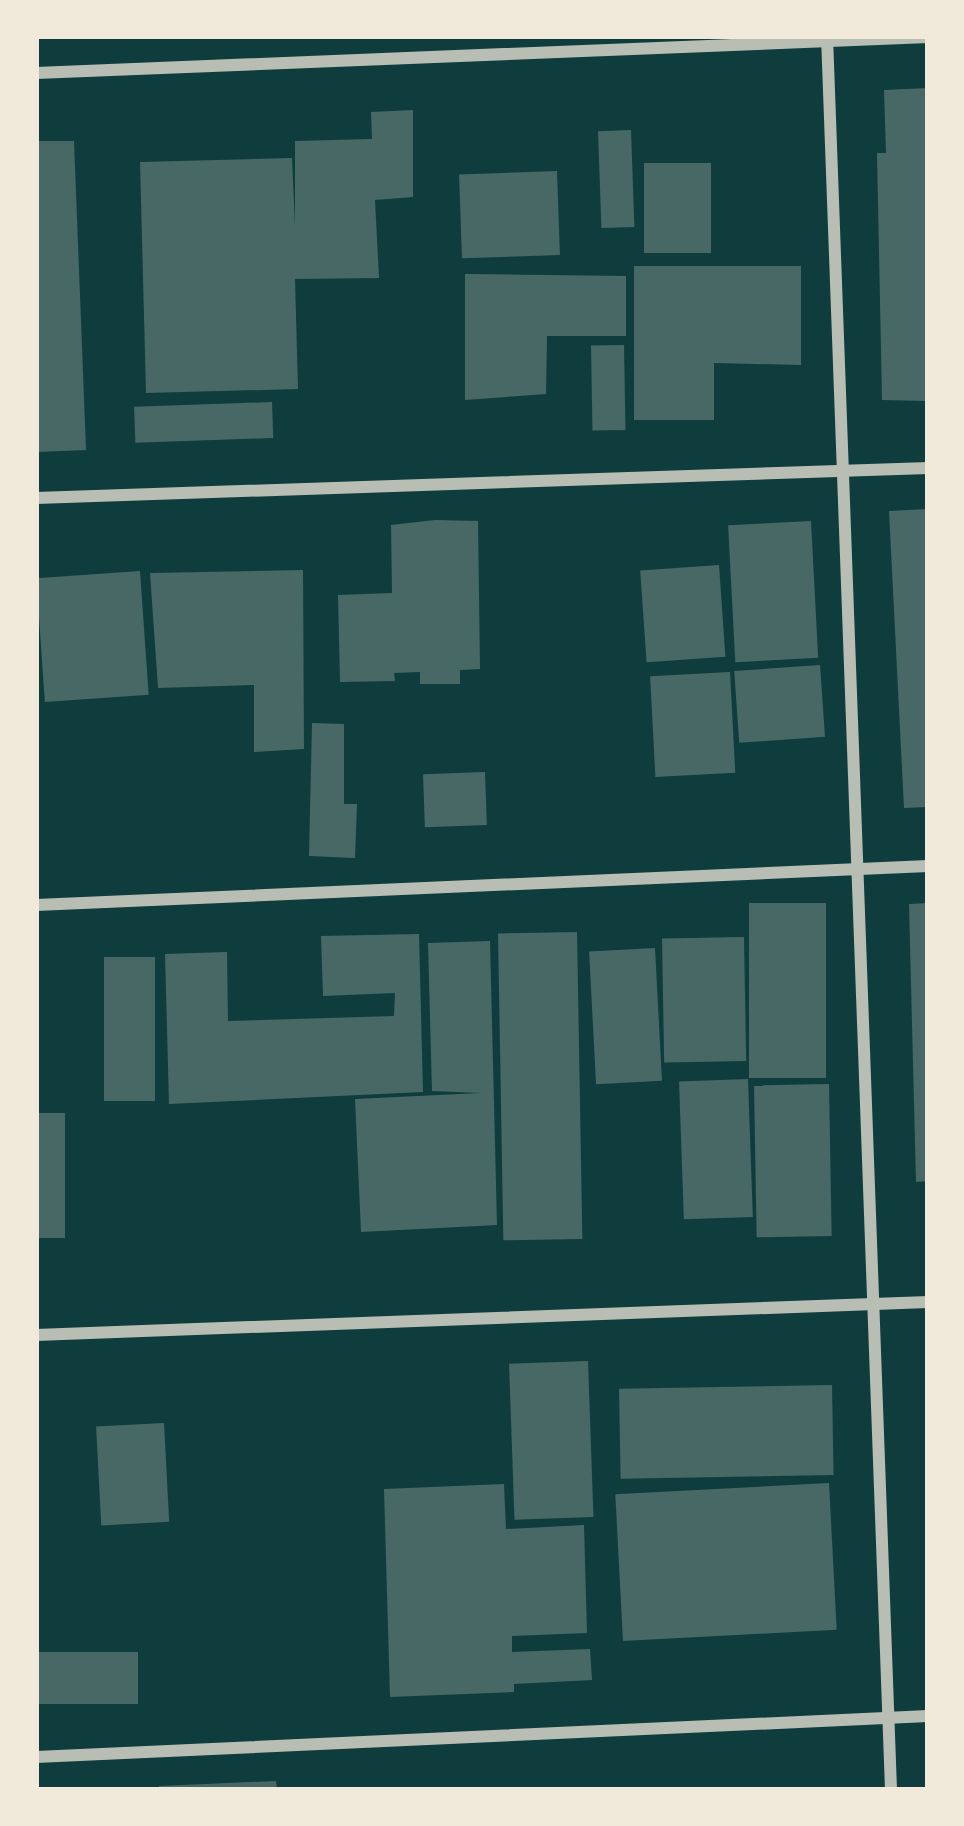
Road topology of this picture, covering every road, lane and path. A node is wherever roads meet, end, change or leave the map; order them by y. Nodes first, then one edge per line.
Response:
1 (928, 37) edge
2 (828, 39) edge
3 (36, 73) edge
4 (928, 468) edge
5 (842, 470) junction
6 (36, 497) edge
7 (928, 866) edge
8 (861, 869) junction
9 (36, 905) edge
10 (928, 1302) edge
11 (872, 1304) junction
12 (36, 1335) edge
13 (928, 1716) edge
14 (889, 1718) junction
15 (36, 1756) edge
16 (890, 1790) edge

1 - 2 street
2 - 3 street
2 - 5 street
4 - 5 street
5 - 6 street
5 - 8 street
7 - 8 street
8 - 9 street
8 - 11 street
10 - 11 street
11 - 12 street
11 - 14 street
13 - 14 street
14 - 15 street
14 - 16 street

